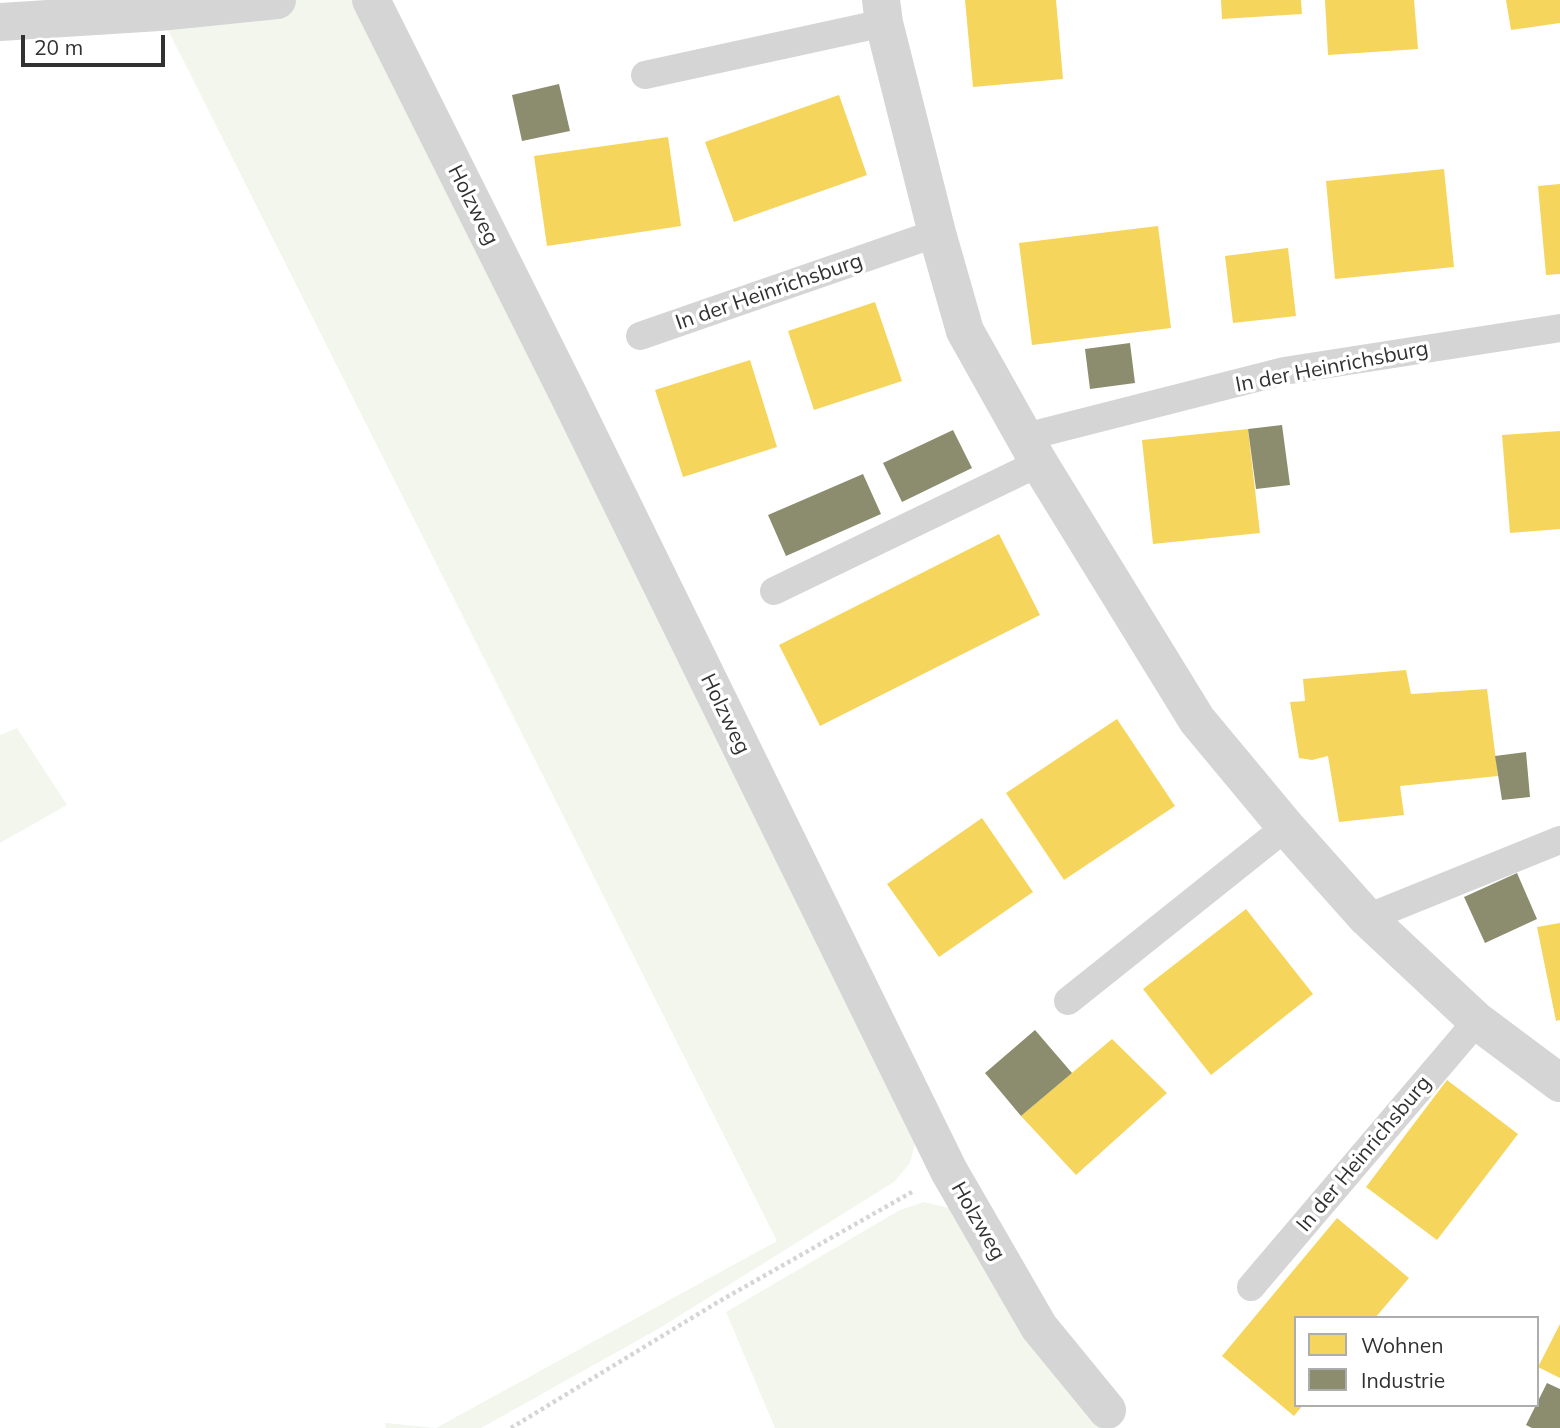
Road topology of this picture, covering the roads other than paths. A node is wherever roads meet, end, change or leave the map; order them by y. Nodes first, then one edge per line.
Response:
1 (277, 0) edge
2 (370, 0) edge
3 (882, 12) edge
4 (0, 22) edge
5 (645, 75) dead end
6 (937, 233) junction
7 (1560, 327) edge
8 (640, 336) dead end
9 (1032, 450) junction
10 (774, 591) dead end
11 (1286, 827) junction
12 (1560, 840) edge
13 (1367, 918) junction
14 (1069, 1001) dead end
15 (1477, 1021) junction
16 (1560, 1083) edge
17 (1251, 1287) dead end
18 (1107, 1410) dead end

1 - 4 street
2 - 18 street, Holzweg
3 - 5 lane
3 - 6 street
6 - 8 lane, In der Heinrichsburg
6 - 9 street
7 - 9 lane, In der Heinrichsburg
9 - 10 lane, In der Heinrichsburg
9 - 11 street
11 - 13 street
11 - 14 lane
12 - 13 lane
13 - 15 street
15 - 16 street
15 - 17 lane, In der Heinrichsburg

